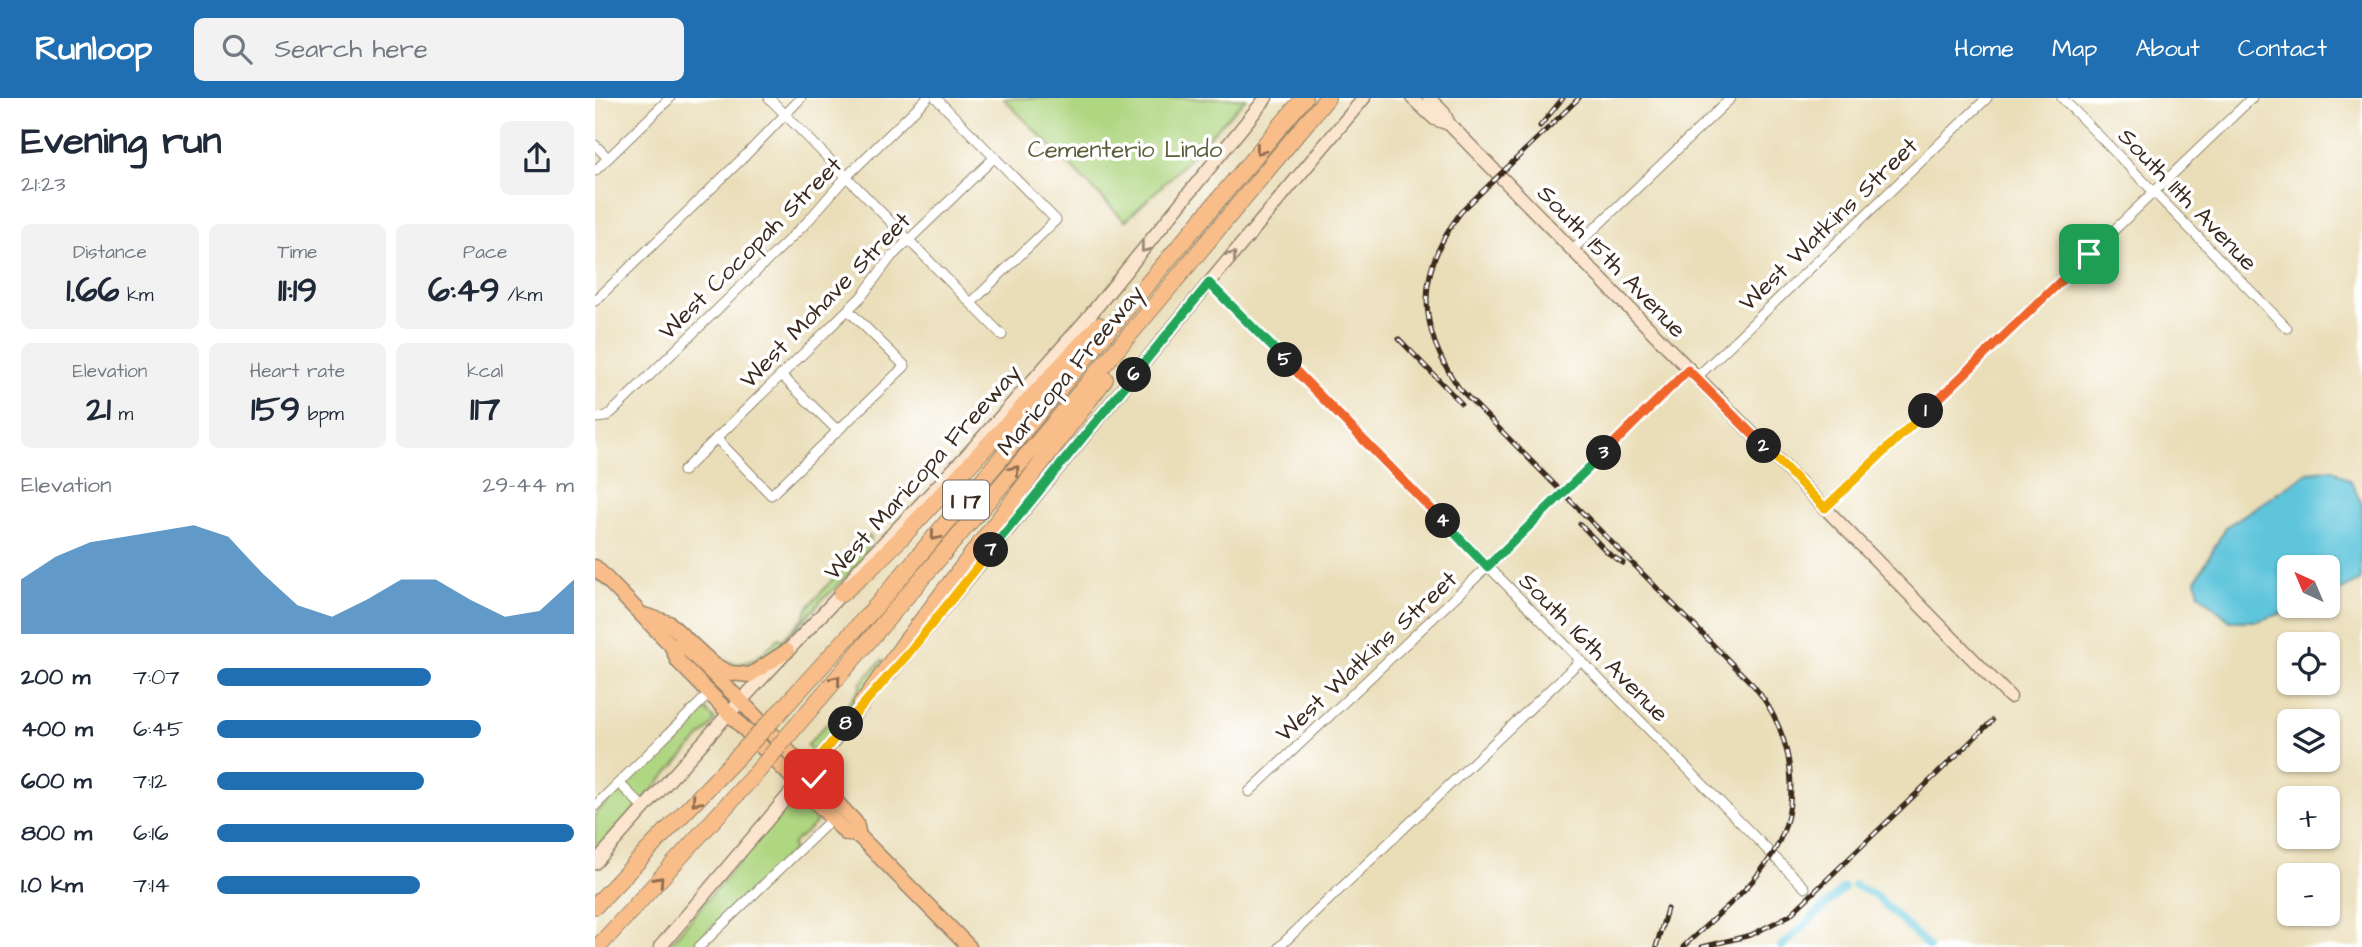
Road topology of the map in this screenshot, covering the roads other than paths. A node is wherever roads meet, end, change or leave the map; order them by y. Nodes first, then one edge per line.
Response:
1 (670, 98) edge
2 (769, 98) edge
3 (801, 98) edge
4 (927, 98) edge
5 (936, 98) edge
6 (1266, 98) edge
7 (1304, 98) edge
8 (1327, 98) edge
9 (1364, 98) edge
10 (1412, 98) edge
11 (1429, 98) edge
12 (1731, 98) edge
13 (1987, 98) edge
14 (2062, 98) edge
15 (2252, 98) edge
16 (785, 114) junction
17 (1449, 124) junction
18 (595, 145) edge
19 (995, 157) junction
20 (608, 158) junction
21 (595, 171) edge
22 (846, 177) junction
23 (2153, 192) junction
24 (909, 240) junction
25 (1572, 250) junction
26 (1153, 277) junction
27 (1209, 283) junction
28 (595, 302) edge
29 (971, 303) junction
30 (1153, 307) junction
31 (848, 310) junction
32 (2287, 328) dead end
33 (1002, 334) dead end
34 (1692, 374) junction
35 (781, 375) junction
36 (595, 418) edge
37 (838, 431) junction
38 (716, 439) junction
39 (683, 471) dead end
40 (1825, 508) junction
41 (595, 566) edge
42 (1487, 567) junction
43 (841, 594) junction
44 (642, 615) junction
45 (671, 645) junction
46 (787, 650) junction
47 (1580, 661) junction
48 (709, 694) junction
49 (2010, 697) dead end
50 (741, 701) junction
51 (861, 705) junction
52 (729, 714) junction
53 (808, 772) junction
54 (619, 783) junction
55 (797, 784) junction
56 (1249, 792) dead end
57 (595, 806) edge
58 (644, 808) junction
59 (832, 819) junction
60 (859, 836) junction
61 (595, 863) edge
62 (1805, 888) dead end
63 (595, 906) edge
64 (598, 947) edge
65 (660, 947) edge
66 (699, 947) edge
67 (969, 947) edge
68 (1279, 947) edge

1 - 20 street
2 - 16 street
3 - 16 street
4 - 22 street, West Cocopah Street
5 - 19 street
6 -> 43 main road, West Maricopa Freeway
7 -> 26 highway, Maricopa Freeway / I 17
8 - 30 highway, Maricopa Freeway / I 17
27 -> 9 main road
10 - 17 main road, South 15th Avenue
11 - 17 main road, South 15th Avenue
12 - 25 street
13 - 34 street, West Watkins Street
14 - 23 street, South 11th Avenue
15 - 23 street
16 - 22 street
16 - 28 street
17 - 25 main road, South 15th Avenue
18 - 20 street
19 - 24 street, West Mohave Street
19 - 29 street
20 - 21 street
22 - 24 street
22 - 36 street, West Cocopah Street
23 - 32 street, South 11th Avenue
23 - 40 street
24 - 29 street
24 - 31 street, West Mohave Street
25 - 34 main road, South 15th Avenue
26 - 43 highway
26 -> 63 highway, Maricopa Freeway / I 17, bridge
27 - 42 street, South 16th Avenue
27 - 51 main road
29 - 33 street
30 - 51 highway
64 -> 30 highway, Maricopa Freeway / I 17, bridge
31 - 35 street, West Mohave Street
31 - 37 street
34 - 40 main road, South 15th Avenue
34 - 42 street, West Watkins Street
35 - 37 street
35 - 38 street, West Mohave Street
37 - 38 street
38 - 39 street, West Mohave Street
40 - 49 main road, South 15th Avenue
41 - 44 main road
42 - 47 street, South 16th Avenue
42 - 56 street, West Watkins Street
43 - 46 main road, West Maricopa Freeway
44 - 45 main road
44 - 46 main road
45 - 48 main road
45 - 50 main road
46 - 50 main road, West Maricopa Freeway
47 - 62 street, South 16th Avenue
47 - 68 street
48 - 52 main road
48 - 54 street
50 - 52 main road, West Maricopa Freeway
50 - 53 main road
51 - 53 main road
52 - 55 main road
52 - 58 main road, West Maricopa Freeway
53 - 55 main road
53 - 60 main road
54 - 57 street
54 - 58 street
55 - 59 main road
55 - 65 main road
58 - 61 main road, West Maricopa Freeway
59 - 60 main road
59 - 66 street
60 - 67 main road

